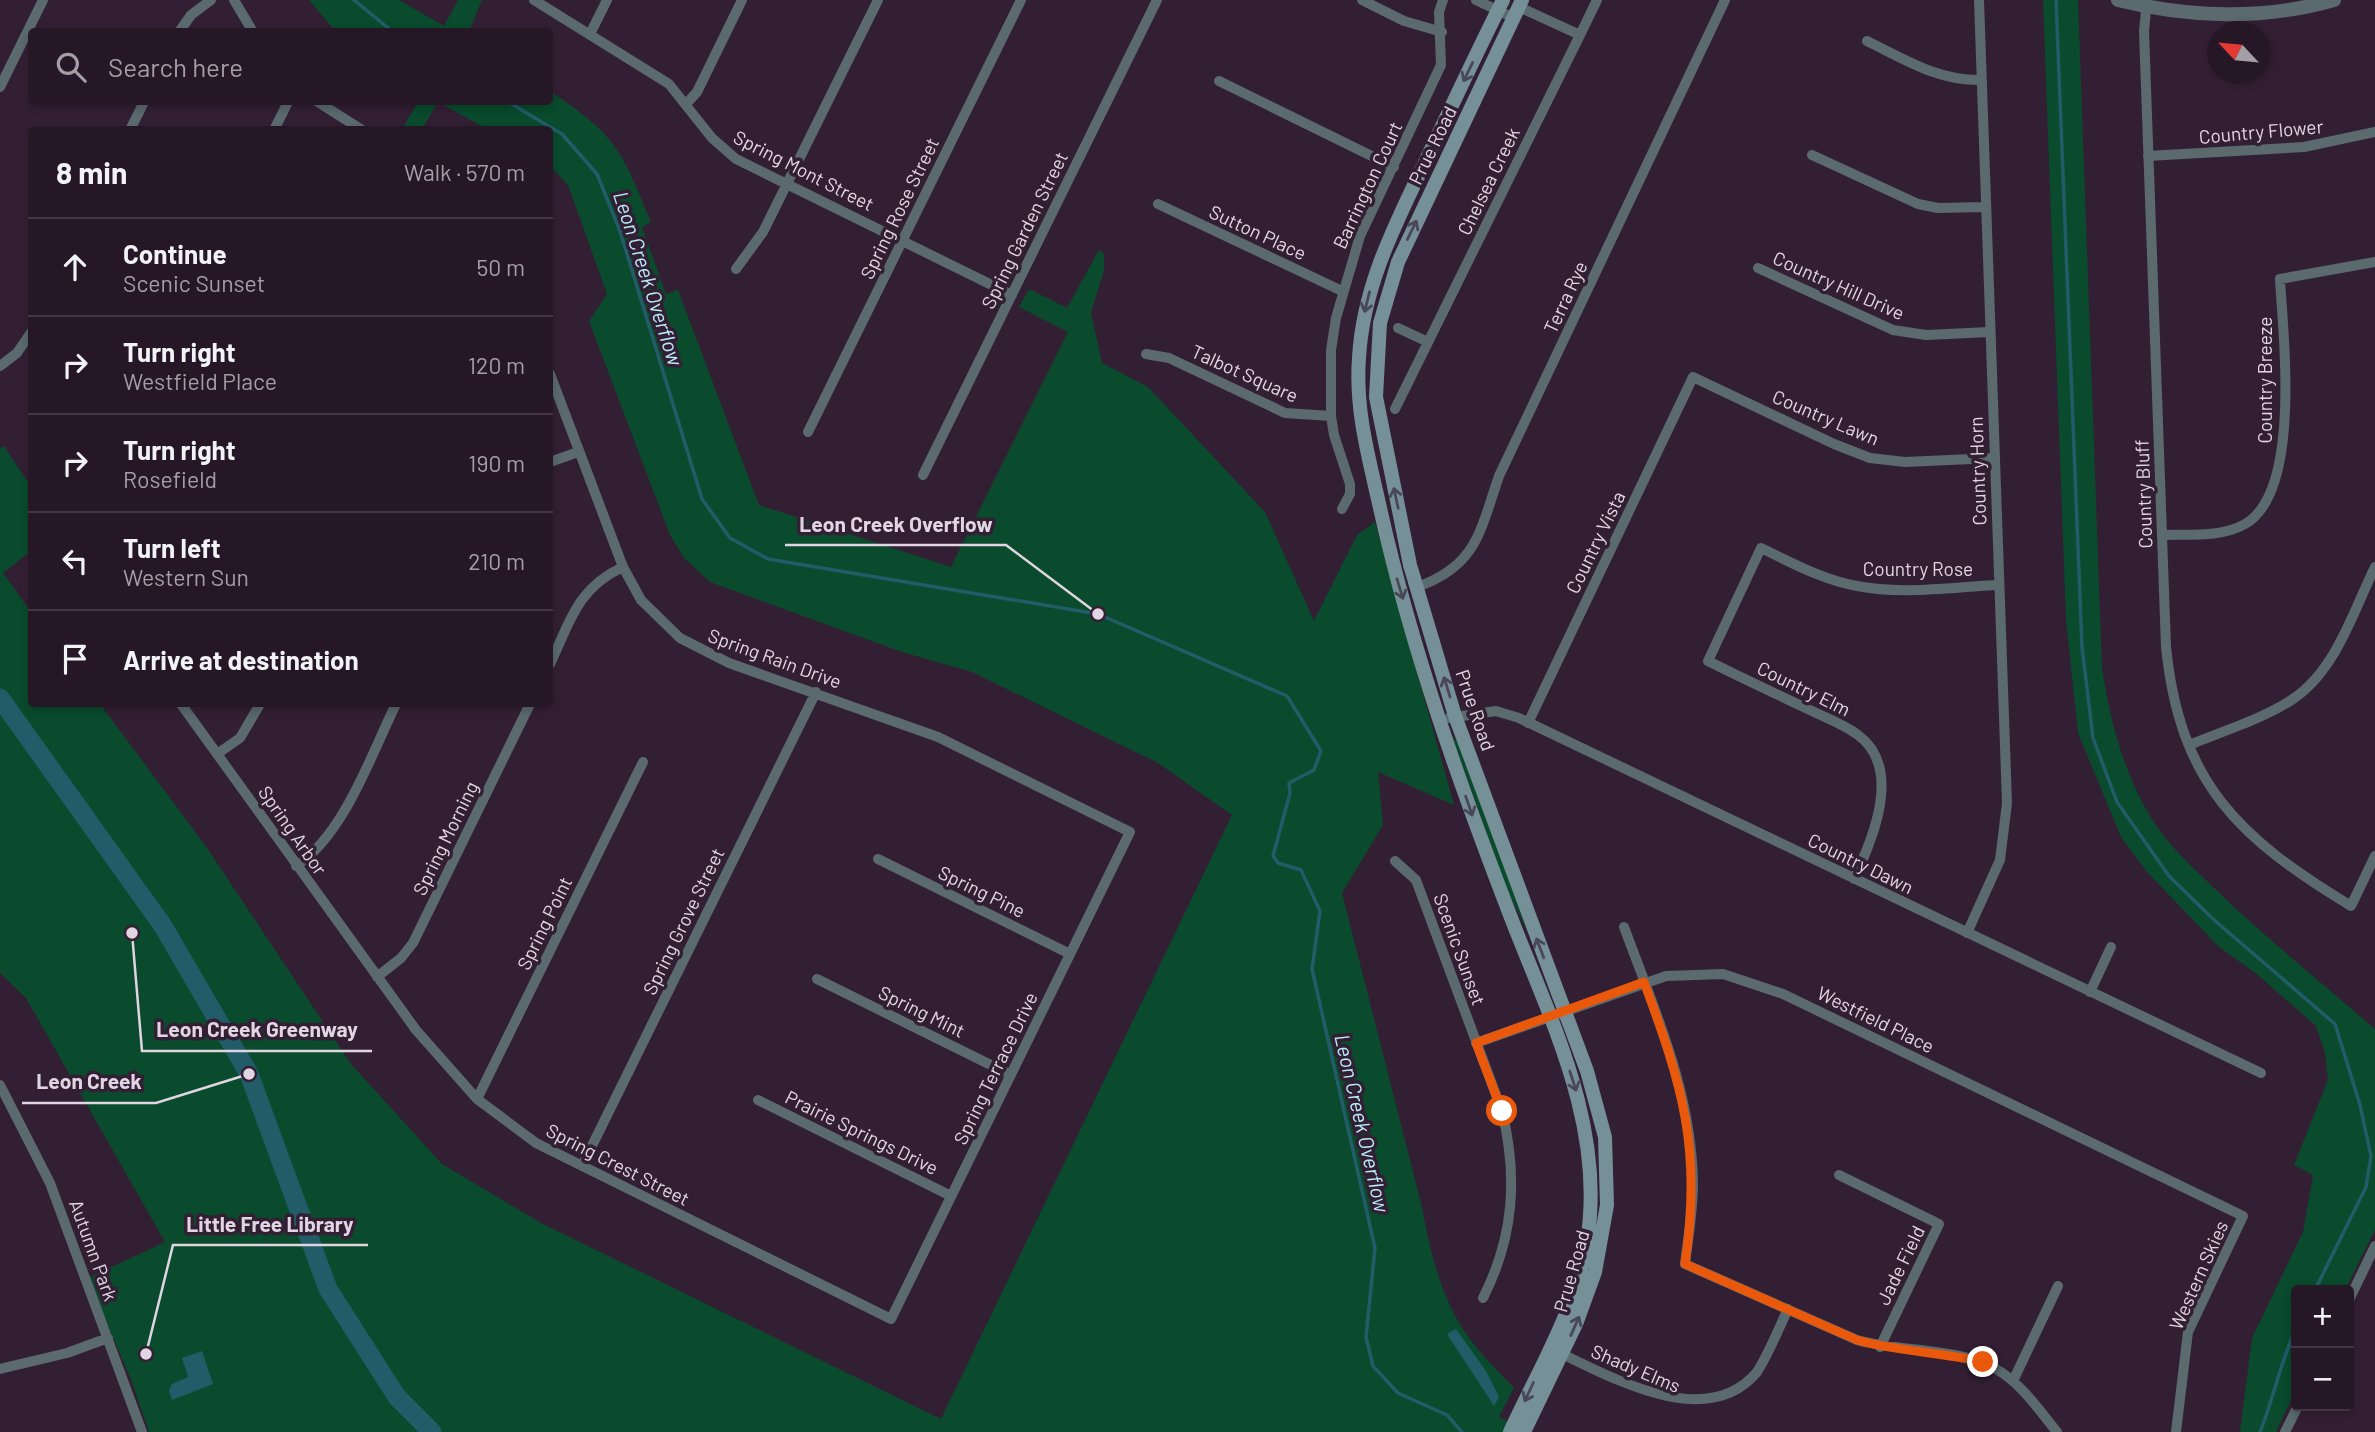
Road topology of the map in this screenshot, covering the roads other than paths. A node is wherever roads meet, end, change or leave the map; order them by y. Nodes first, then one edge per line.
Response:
1 (43, 0) edge
2 (211, 0) edge
3 (234, 0) edge
4 (534, 0) edge
5 (607, 0) edge
6 (742, 0) edge
7 (878, 0) edge
8 (1021, 0) edge
9 (1157, 0) edge
10 (1362, 0) edge
11 (1443, 0) edge
12 (1476, 0) edge
13 (1597, 0) edge
14 (1725, 0) edge
15 (1979, 0) edge
16 (2118, 0) edge
17 (2334, 0) edge
18 (2147, 3) edge
19 (1500, 5) edge
20 (1519, 5) edge
21 (29, 28) edge
22 (182, 28) edge
23 (251, 28) edge
24 (28, 30) edge
25 (1442, 32) junction
26 (590, 34) junction
27 (1580, 35) junction
28 (1867, 41) dead end
29 (1981, 80) junction
30 (1219, 81) dead end
31 (0, 86) edge
32 (686, 104) junction
33 (142, 105) edge
34 (286, 105) edge
35 (323, 105) edge
36 (132, 126) edge
37 (276, 126) edge
38 (356, 126) edge
39 (2375, 132) edge
40 (1812, 155) dead end
41 (2148, 156) junction
42 (1394, 167) junction
43 (788, 184) junction
44 (1158, 204) dead end
45 (1984, 207) junction
46 (903, 239) junction
47 (1381, 255) junction
48 (1398, 262) junction
49 (2375, 262) edge
50 (1758, 268) dead end
51 (736, 269) dead end
52 (1342, 291) junction
53 (1012, 295) junction
54 (1398, 328) dead end
55 (1990, 332) junction
56 (28, 337) edge
57 (1428, 342) junction
58 (1146, 354) dead end
59 (0, 366) edge
60 (1693, 377) joint
61 (553, 382) edge
62 (1395, 409) dead end
63 (1331, 416) junction
64 (808, 432) dead end
65 (578, 452) junction
66 (1994, 458) junction
67 (553, 461) edge
68 (923, 475) dead end
69 (1342, 509) dead end
70 (2162, 535) junction
71 (623, 567) junction
72 (2375, 567) edge
73 (1998, 585) junction
74 (1417, 587) junction
75 (553, 658) edge
76 (1708, 662) joint
77 (816, 692) junction
78 (183, 707) edge
79 (258, 707) edge
80 (395, 707) edge
81 (529, 707) edge
82 (1455, 716) junction
83 (1440, 722) junction
84 (1528, 723) junction
85 (2189, 745) junction
86 (217, 754) junction
87 (643, 762) dead end
88 (1130, 832) joint
89 (2375, 856) edge
90 (878, 859) dead end
91 (1395, 860) dead end
92 (296, 866) junction
93 (1854, 879) junction
94 (1623, 927) dead end
95 (1967, 933) junction
96 (2111, 947) dead end
97 (1070, 954) junction
98 (377, 977) junction
99 (817, 979) dead end
100 (1644, 982) junction
101 (2090, 992) junction
102 (1565, 1011) junction
103 (1550, 1017) junction
104 (1476, 1043) junction
105 (2261, 1073) dead end
106 (1011, 1074) junction
107 (0, 1085) edge
108 (477, 1099) junction
109 (758, 1100) dead end
110 (582, 1167) junction
111 (1839, 1175) dead end
112 (951, 1196) junction
113 (2243, 1216) joint
114 (2375, 1245) edge
115 (2059, 1286) dead end
116 (2354, 1289) edge
117 (1483, 1298) dead end
118 (1788, 1309) junction
119 (891, 1318) joint
120 (108, 1338) junction
121 (1880, 1347) junction
122 (1556, 1351) junction
123 (0, 1369) edge
124 (2013, 1381) junction
125 (2296, 1411) edge
126 (142, 1432) edge
127 (1510, 1432) edge
128 (1524, 1432) edge
129 (2057, 1432) edge
130 (2176, 1432) edge
131 (2285, 1432) edge

1 - 21 street
2 - 22 street
3 - 23 street
4 - 26 street, Spring Mont Street
5 - 26 street
6 - 32 street
7 - 43 street
8 - 46 street, Spring Rose Street
9 - 53 street, Spring Garden Street
10 - 25 street
11 - 25 street, Barrington Court
12 - 19 street
13 - 27 street, Chelsea Creek
14 - 74 street, Terra Rye
15 - 29 street, Country Horn
16 - 18 street
17 - 18 street
18 - 41 street, Country Bluff
19 - 20 street
19 -> 47 main road, Prue Road
20 - 27 street
48 -> 20 main road, Prue Road
24 - 31 street
25 - 42 street, Barrington Court
26 - 32 street, Spring Mont Street
27 - 57 street, Chelsea Creek
28 - 29 street
29 - 45 street, Country Horn
30 - 42 street
32 - 43 street, Spring Mont Street
33 - 36 street
34 - 37 street
35 - 38 street
39 - 41 street, Country Flower
40 - 45 street
41 - 70 street, Country Bluff
42 - 52 street, Barrington Court
43 - 46 street, Spring Mont Street
43 - 51 street
44 - 52 street, Sutton Place
45 - 55 street, Country Horn
46 - 53 street, Spring Mont Street
46 - 64 street, Spring Rose Street
47 - 48 main road
47 -> 83 main road, Prue Road
74 -> 48 main road, Prue Road
49 - 70 street, Country Breeze
50 - 55 street, Country Hill Drive
52 - 63 street, Barrington Court
53 - 68 street, Spring Garden Street
54 - 57 street
55 - 66 street, Country Horn
56 - 59 street
57 - 62 street, Chelsea Creek
58 - 63 street, Talbot Square
60 - 66 street, Country Lawn
60 - 84 street, Country Vista
61 - 65 street, Spring Rain Drive
63 - 69 street, Barrington Court
65 - 67 street
65 - 71 street, Spring Rain Drive
66 - 73 street, Country Horn
70 - 85 street, Country Bluff
71 - 75 street
71 - 77 street, Spring Rain Drive
72 - 85 street
73 - 76 street, Country Rose
73 - 95 street, Country Horn
82 -> 74 main road, Prue Road
76 - 93 street, Country Elm
77 - 88 street, Spring Rain Drive
77 - 110 street, Spring Grove Street
78 - 86 street, Spring Arbor
79 - 86 street
80 - 92 street
81 - 98 street, Spring Morning
82 - 83 street, Country Dawn
82 - 84 street, Country Dawn
102 -> 82 main road, Prue Road
83 -> 103 main road, Prue Road
84 - 93 street, Country Dawn
85 - 89 street, Country Bluff
86 - 92 street, Spring Arbor
87 - 108 street, Spring Point
88 - 97 street, Spring Terrace Drive
90 - 97 street, Spring Pine
91 - 104 street, Scenic Sunset
92 - 98 street, Spring Arbor
93 - 95 street, Country Dawn
94 - 100 street
95 - 101 street, Country Dawn
96 - 101 street
97 - 106 street, Spring Terrace Drive
98 - 108 street, Spring Crest Street
99 - 106 street, Spring Mint
100 - 102 street, Westfield Place
100 - 113 street, Westfield Place
100 - 118 street
101 - 105 street, Country Dawn
102 - 103 street, Westfield Place
122 -> 102 main road, Prue Road
103 - 104 street, Westfield Place
103 -> 122 main road, Prue Road
104 - 117 street, Scenic Sunset
106 - 112 street, Spring Terrace Drive
107 - 120 street, Autumn Park
108 - 110 street, Spring Crest Street
109 - 112 street, Prairie Springs Drive
110 - 119 street, Spring Crest Street
111 - 121 street, Jade Field
112 - 119 street, Spring Terrace Drive
113 - 130 street, Western Skies
114 - 116 street
115 - 124 street
118 - 121 street
118 - 122 street, Shady Elms
120 - 123 street
120 - 126 street, Autumn Park
121 - 124 street
122 -> 127 main road, Prue Road
122 - 128 main road, Prue Road
124 - 129 street
125 - 131 street

